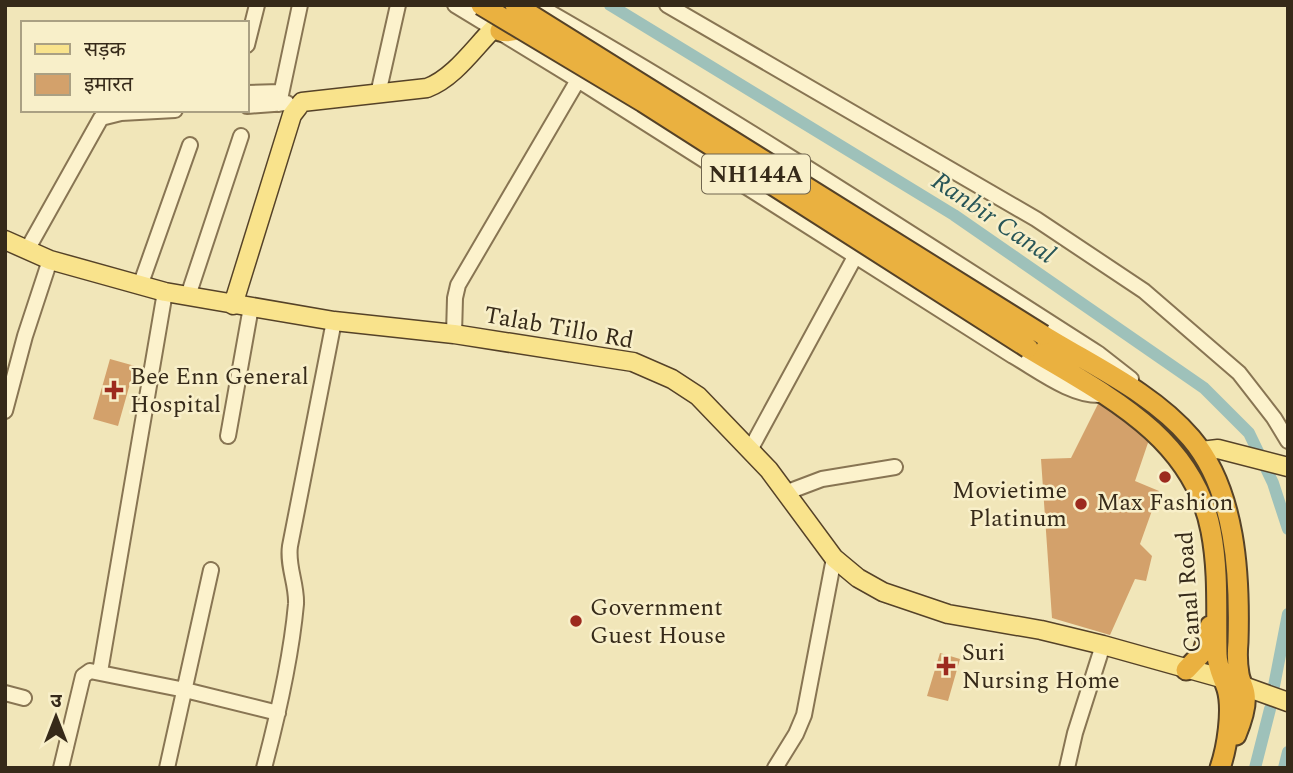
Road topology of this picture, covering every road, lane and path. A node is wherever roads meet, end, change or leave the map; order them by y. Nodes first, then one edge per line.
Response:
1 (257, 5) edge
2 (300, 5) edge
3 (398, 5) edge
4 (455, 5) edge
5 (481, 5) edge
6 (488, 5) edge
7 (514, 5) edge
8 (527, 5) edge
9 (537, 5) edge
10 (667, 5) edge
11 (496, 30) junction
12 (248, 42) edge
13 (578, 80) junction
14 (248, 93) edge
15 (378, 94) junction
16 (280, 98) junction
17 (302, 102) junction
18 (248, 106) edge
19 (138, 112) edge
20 (241, 136) dead end
21 (190, 145) dead end
22 (5, 240) edge
23 (27, 250) junction
24 (856, 255) junction
25 (50, 260) junction
26 (140, 286) junction
27 (165, 292) junction
28 (188, 296) junction
29 (242, 306) junction
30 (334, 321) junction
31 (454, 334) junction
32 (1036, 342) junction
33 (1105, 395) junction
34 (1146, 398) junction
35 (5, 411) edge
36 (1284, 422) edge
37 (228, 436) dead end
38 (1288, 441) edge
39 (750, 450) junction
40 (1201, 451) junction
41 (1282, 466) edge
42 (895, 467) dead end
43 (785, 492) junction
44 (834, 558) junction
45 (211, 569) dead end
46 (1218, 602) junction
47 (1103, 645) junction
48 (1186, 670) junction
49 (100, 672) junction
50 (1235, 681) junction
51 (185, 690) junction
52 (5, 693) edge
53 (23, 698) dead end
54 (1288, 702) edge
55 (278, 712) junction
56 (61, 768) edge
57 (167, 768) edge
58 (264, 768) edge
59 (775, 768) edge
60 (1067, 768) edge
61 (1220, 768) edge

1 - 12 street
2 - 16 street
3 - 15 street
4 - 11 street
5 - 32 highway, NH144A, bridge
6 - 11 highway
7 - 32 highway, NH144A, bridge
8 - 11 highway
9 - 34 street
10 - 36 street
11 - 13 street
11 - 15 main road
13 - 24 street
13 - 31 street
14 - 16 street
15 - 17 main road
16 - 17 street
16 - 18 street
17 - 29 main road
19 - 23 street
20 - 28 street
21 - 26 street
22 - 23 main road, Talab Tillo Rd
23 - 25 main road, Talab Tillo Rd
24 - 33 street
24 - 39 street
25 - 26 main road, Talab Tillo Rd
25 - 35 street
26 - 27 main road, Talab Tillo Rd
27 - 28 main road, Talab Tillo Rd
27 - 49 street
28 - 29 main road, Talab Tillo Rd
29 - 30 main road, Talab Tillo Rd
29 - 37 street
30 - 31 main road, Talab Tillo Rd
30 - 55 street
31 - 39 main road, Talab Tillo Rd
32 - 33 highway, Canal Road / NH144A
32 - 34 highway, NH144A
33 - 46 highway, Canal Road / NH144A
34 - 40 highway, Canal Road / NH144A
36 - 38 street
39 - 43 main road, Talab Tillo Rd
40 - 41 main road
40 - 50 highway, Canal Road / NH144A
42 - 43 street
43 - 44 main road, Talab Tillo Rd
44 - 47 main road, Talab Tillo Rd
44 - 59 street
45 - 51 street
46 - 48 highway
46 - 50 highway, Canal Road / NH144A
47 - 48 main road, Talab Tillo Rd
47 - 60 street
48 - 50 main road, Talab Tillo Rd
49 - 51 street
49 - 56 street
50 - 54 main road
50 - 61 highway, NH144A
51 - 55 street
51 - 57 street
52 - 53 street
55 - 58 street

